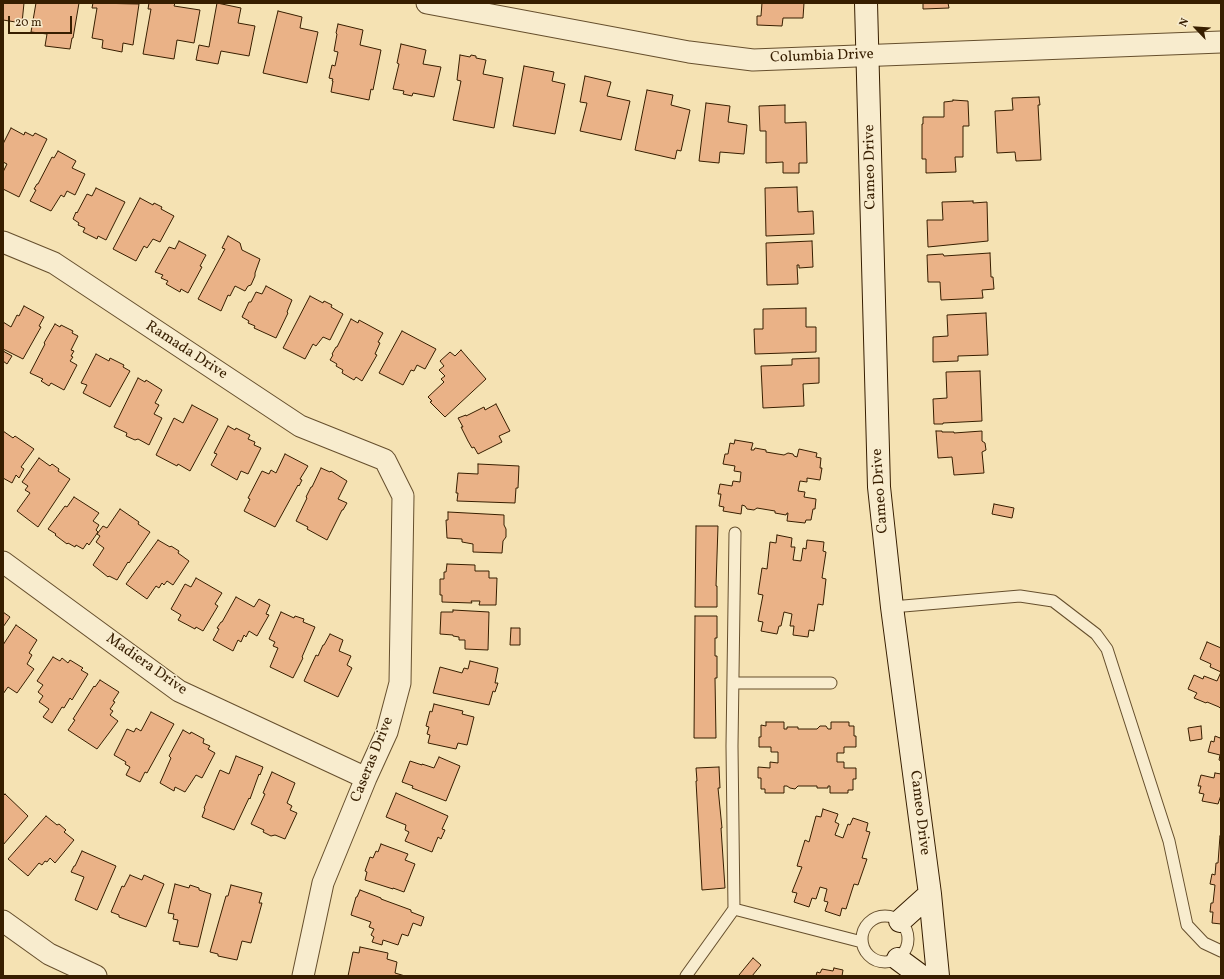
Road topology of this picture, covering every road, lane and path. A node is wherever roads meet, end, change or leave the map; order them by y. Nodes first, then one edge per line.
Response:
1 (427, 3) edge
2 (866, 3) edge
3 (1221, 42) edge
4 (868, 55) junction
5 (3, 242) edge
6 (372, 454) joint
7 (735, 532) dead end
8 (3, 562) edge
9 (892, 606) junction
10 (733, 683) junction
11 (831, 683) dead end
12 (366, 778) junction
13 (930, 894) junction
14 (734, 908) junction
15 (3, 921) edge
16 (900, 921) junction
17 (862, 942) junction
18 (1221, 951) edge
19 (898, 959) junction
20 (96, 976) edge
21 (303, 976) edge
22 (686, 976) edge
23 (921, 976) edge
24 (938, 976) edge

1 - 4 street, Columbia Drive
2 - 4 street, Cameo Drive
3 - 4 street, Columbia Drive
4 - 9 street, Cameo Drive
5 - 6 street, Ramada Drive
6 - 12 street, Caseras Drive
7 - 10 lane
8 - 12 street, Madiera Drive
9 - 13 street, Cameo Drive
9 - 18 lane
10 - 11 lane
10 - 14 lane
12 - 21 street, Caseras Drive
13 - 16 street
13 - 24 street, Cameo Drive
14 - 17 lane
14 - 22 lane
15 - 20 street
16 - 17 lane
16 - 19 lane
17 - 19 lane
19 - 23 street

